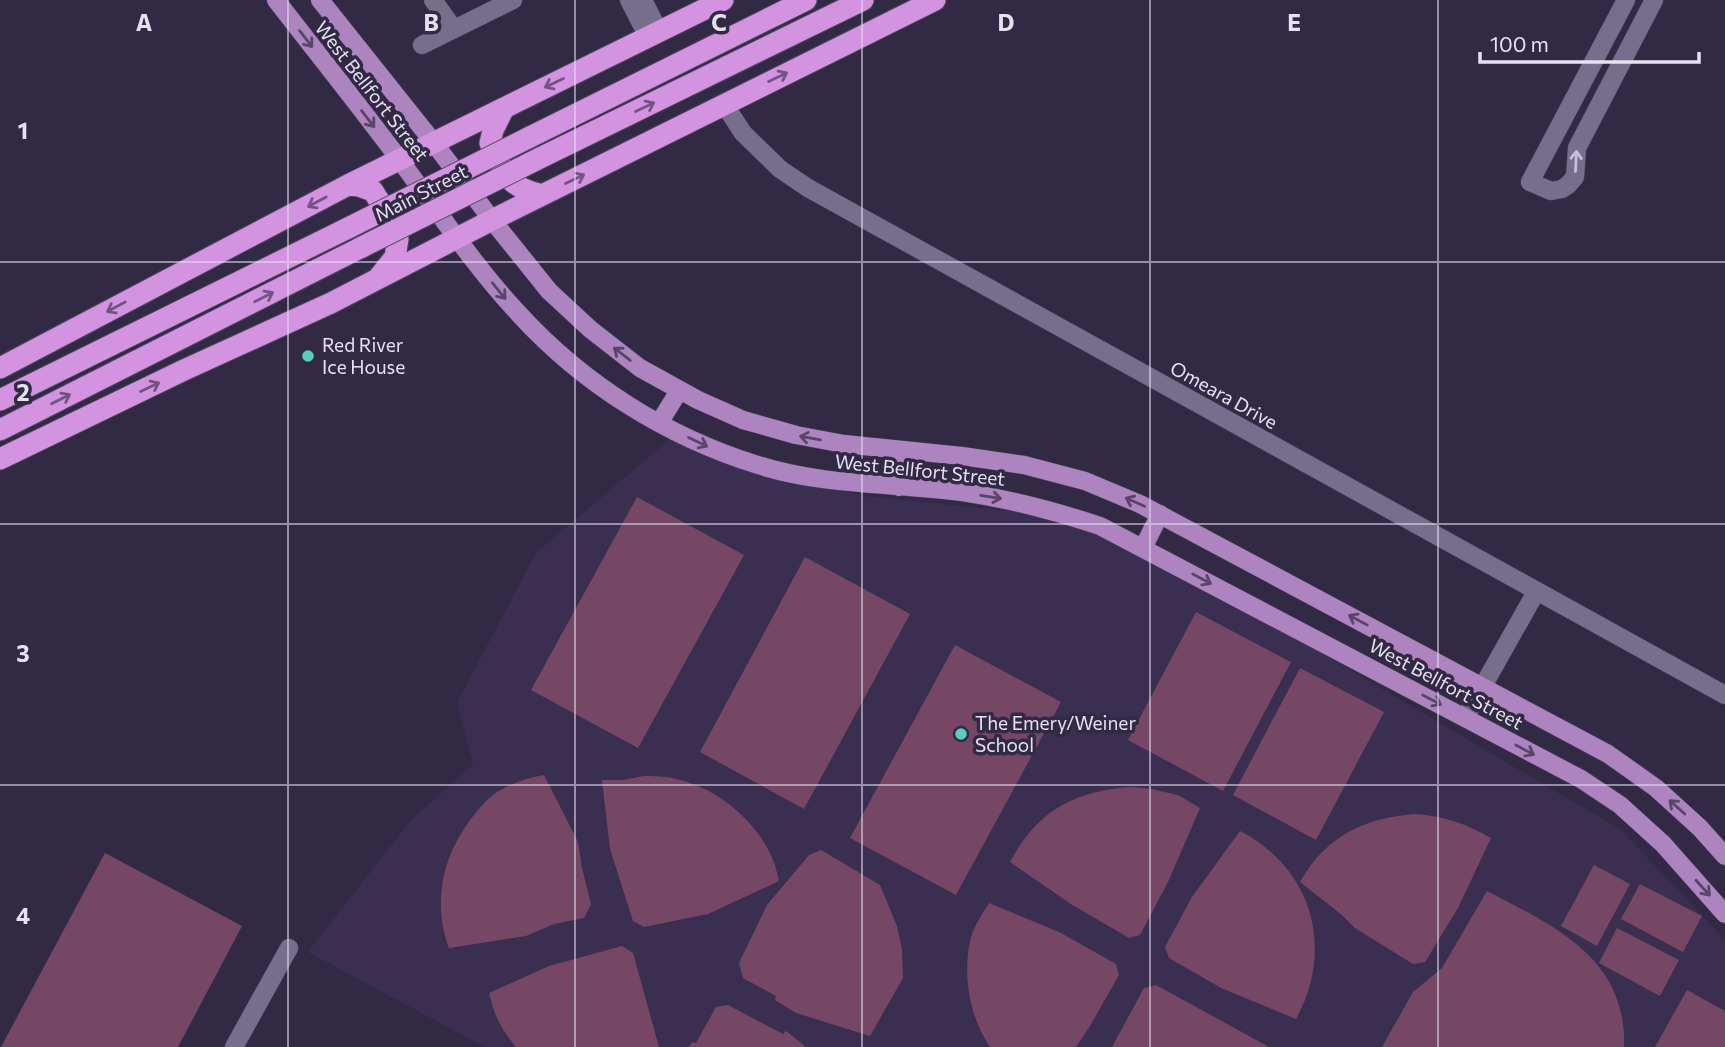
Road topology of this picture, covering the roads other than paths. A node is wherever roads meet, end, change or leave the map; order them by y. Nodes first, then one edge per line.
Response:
1 (276, 0) edge
2 (320, 0) edge
3 (433, 0) edge
4 (513, 0) edge
5 (629, 0) edge
6 (643, 0) edge
7 (723, 0) edge
8 (806, 0) edge
9 (863, 0) edge
10 (934, 0) edge
11 (1626, 0) edge
12 (1654, 0) edge
13 (454, 29) junction
14 (654, 34) junction
15 (422, 45) dead end
16 (724, 104) junction
17 (1571, 104) junction
18 (504, 108) junction
19 (1594, 116) junction
20 (434, 143) junction
21 (400, 160) junction
22 (348, 185) junction
23 (542, 195) junction
24 (492, 220) junction
25 (456, 238) junction
26 (378, 279) junction
27 (0, 368) edge
28 (679, 391) junction
29 (0, 400) edge
30 (659, 423) junction
31 (0, 430) edge
32 (902, 450) junction
33 (0, 459) edge
34 (899, 487) junction
35 (1160, 514) junction
36 (1143, 548) junction
37 (1536, 592) junction
38 (1483, 687) junction
39 (1725, 695) edge
40 (1465, 718) junction
41 (1725, 856) edge
42 (1725, 914) edge
43 (289, 948) dead end
44 (234, 1047) edge

1 -> 21 main road, West Bellfort Street
2 - 20 main road, West Bellfort Street
3 - 13 street
4 - 13 street
5 - 14 street
6 - 14 street
7 - 14 highway
8 - 29 highway, Main Street, bridge
31 -> 9 highway, Main Street, bridge
16 -> 10 highway
11 - 17 street
12 - 19 street
13 - 15 street
14 -> 18 highway
23 -> 16 highway
16 - 37 street, Omeara Drive
17 - 19 street
17 -> 19 street
18 - 20 highway
18 - 23 highway
20 - 21 highway
20 - 24 main road, West Bellfort Street
21 - 22 highway
21 - 25 main road, West Bellfort Street
22 - 26 highway
22 -> 27 highway
23 - 24 highway
24 - 25 highway
28 -> 24 main road, West Bellfort Street
25 - 26 highway
25 -> 30 main road, West Bellfort Street
33 -> 26 highway
28 - 30 main road
32 -> 28 main road, West Bellfort Street
30 -> 34 main road, West Bellfort Street
32 - 34 main road
35 -> 32 main road, West Bellfort Street
34 -> 36 main road, West Bellfort Street
35 - 36 main road
38 -> 35 main road, West Bellfort Street
36 -> 40 main road, West Bellfort Street
37 - 38 street
37 - 39 street, Omeara Drive
38 - 40 street
41 -> 38 main road, West Bellfort Street
40 -> 42 main road, West Bellfort Street
43 - 44 street

